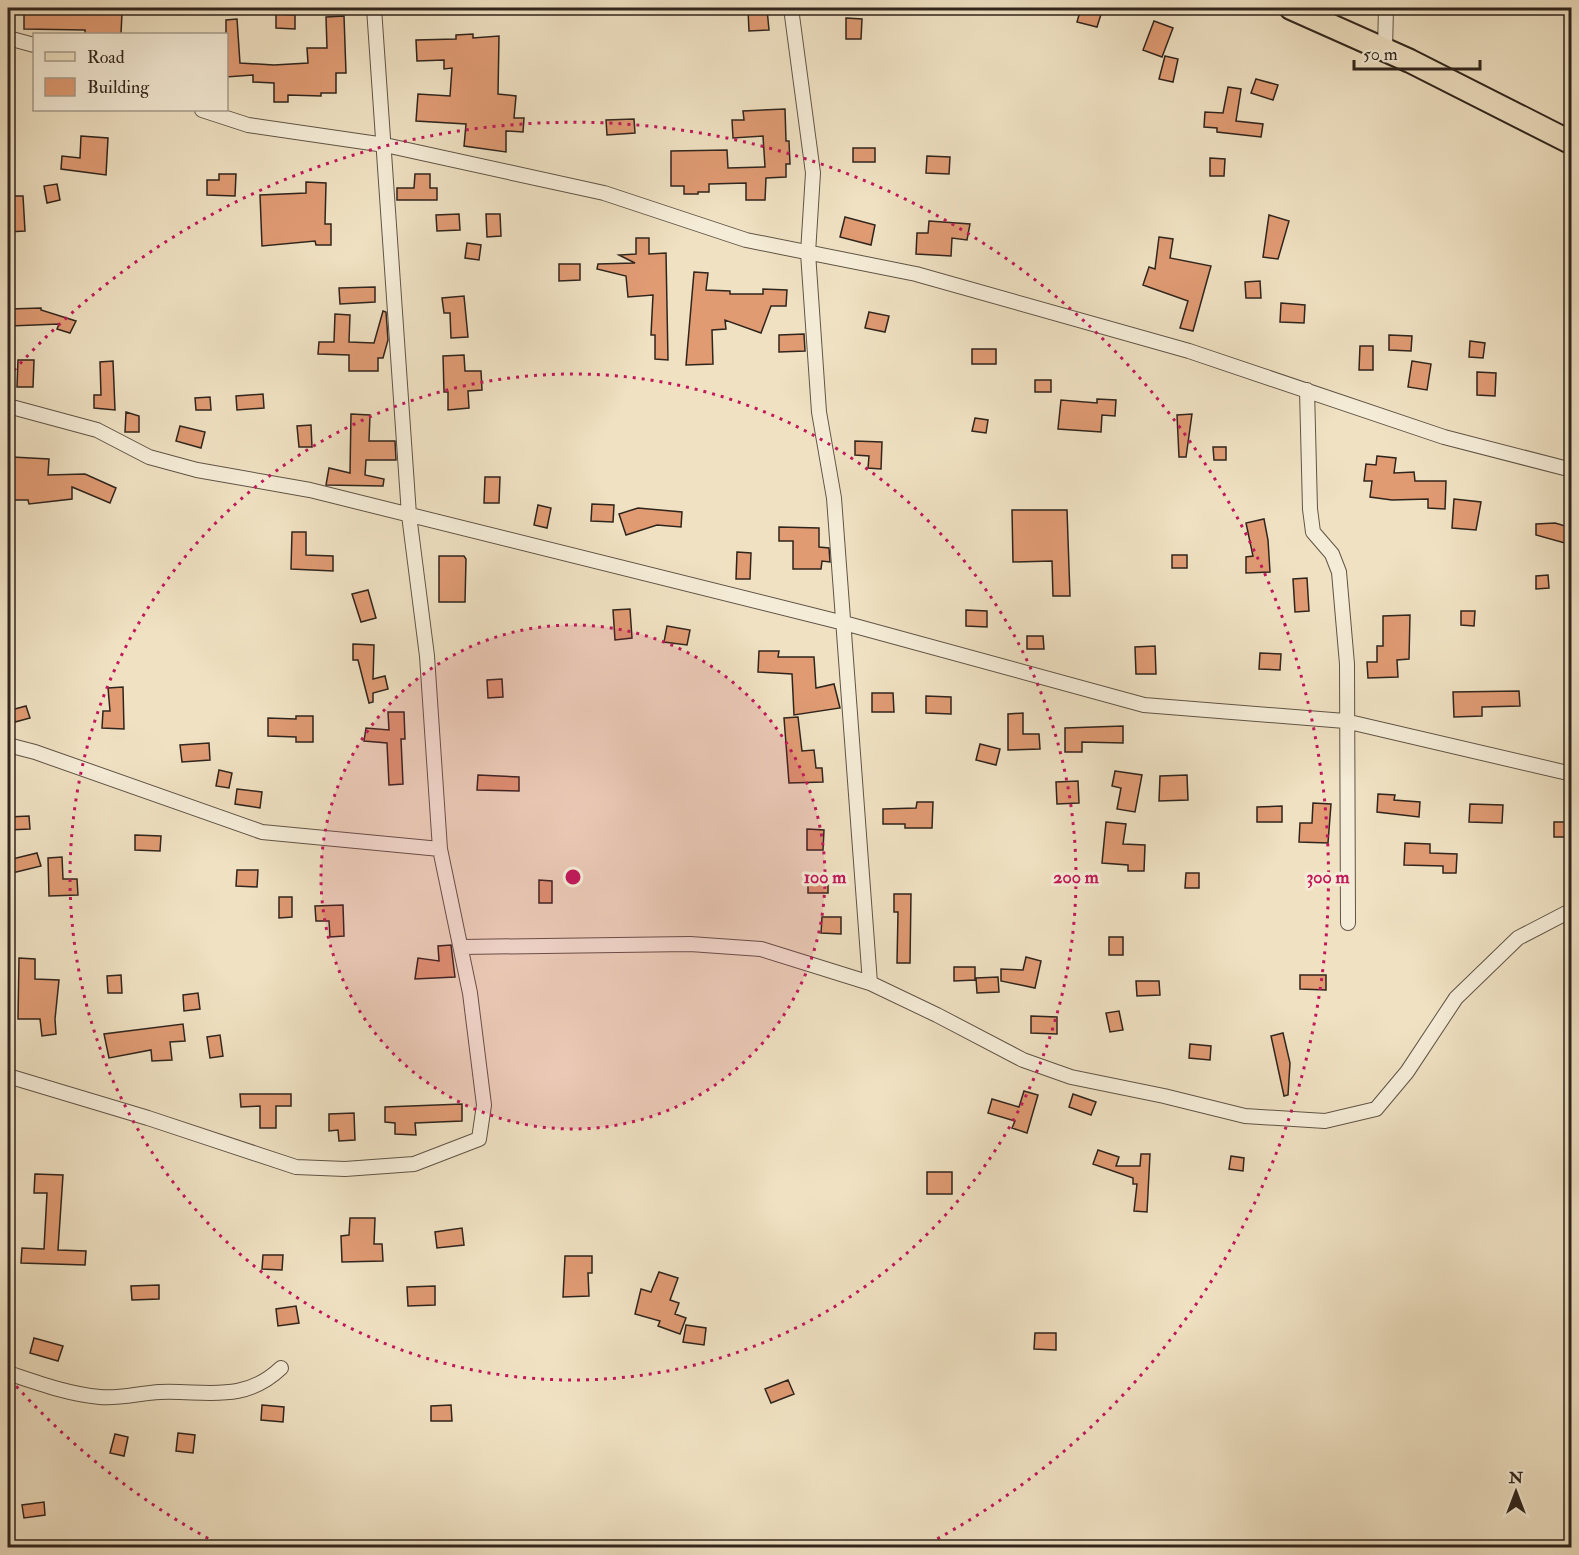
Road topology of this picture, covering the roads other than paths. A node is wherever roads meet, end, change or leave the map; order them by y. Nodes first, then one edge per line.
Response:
1 (374, 8) edge
2 (791, 8) edge
3 (1291, 8) edge
4 (1386, 8) edge
5 (8, 38) edge
6 (33, 45) edge
7 (1385, 50) junction
8 (205, 111) edge
9 (1572, 143) edge
10 (385, 145) junction
11 (808, 253) junction
12 (1307, 390) junction
13 (8, 406) edge
14 (1572, 470) edge
15 (409, 515) junction
16 (844, 623) junction
17 (1345, 721) junction
18 (8, 745) edge
19 (1572, 774) edge
20 (440, 849) junction
21 (1572, 910) edge
22 (1348, 923) dead end
23 (462, 947) junction
24 (870, 983) junction
25 (8, 1076) edge
26 (281, 1368) dead end
27 (8, 1373) edge

1 - 10 street
2 - 11 street
3 - 7 main road
4 - 7 street
5 - 6 street
7 - 9 main road
8 - 10 street
10 - 11 street
10 - 15 street
11 - 12 street
11 - 16 street
12 - 14 street
12 - 17 street
13 - 15 street
15 - 16 street
15 - 20 street
16 - 17 street
16 - 24 street
17 - 19 street
17 - 22 street
18 - 20 street
20 - 23 street
21 - 24 street
23 - 24 street
23 - 25 street
26 - 27 street

